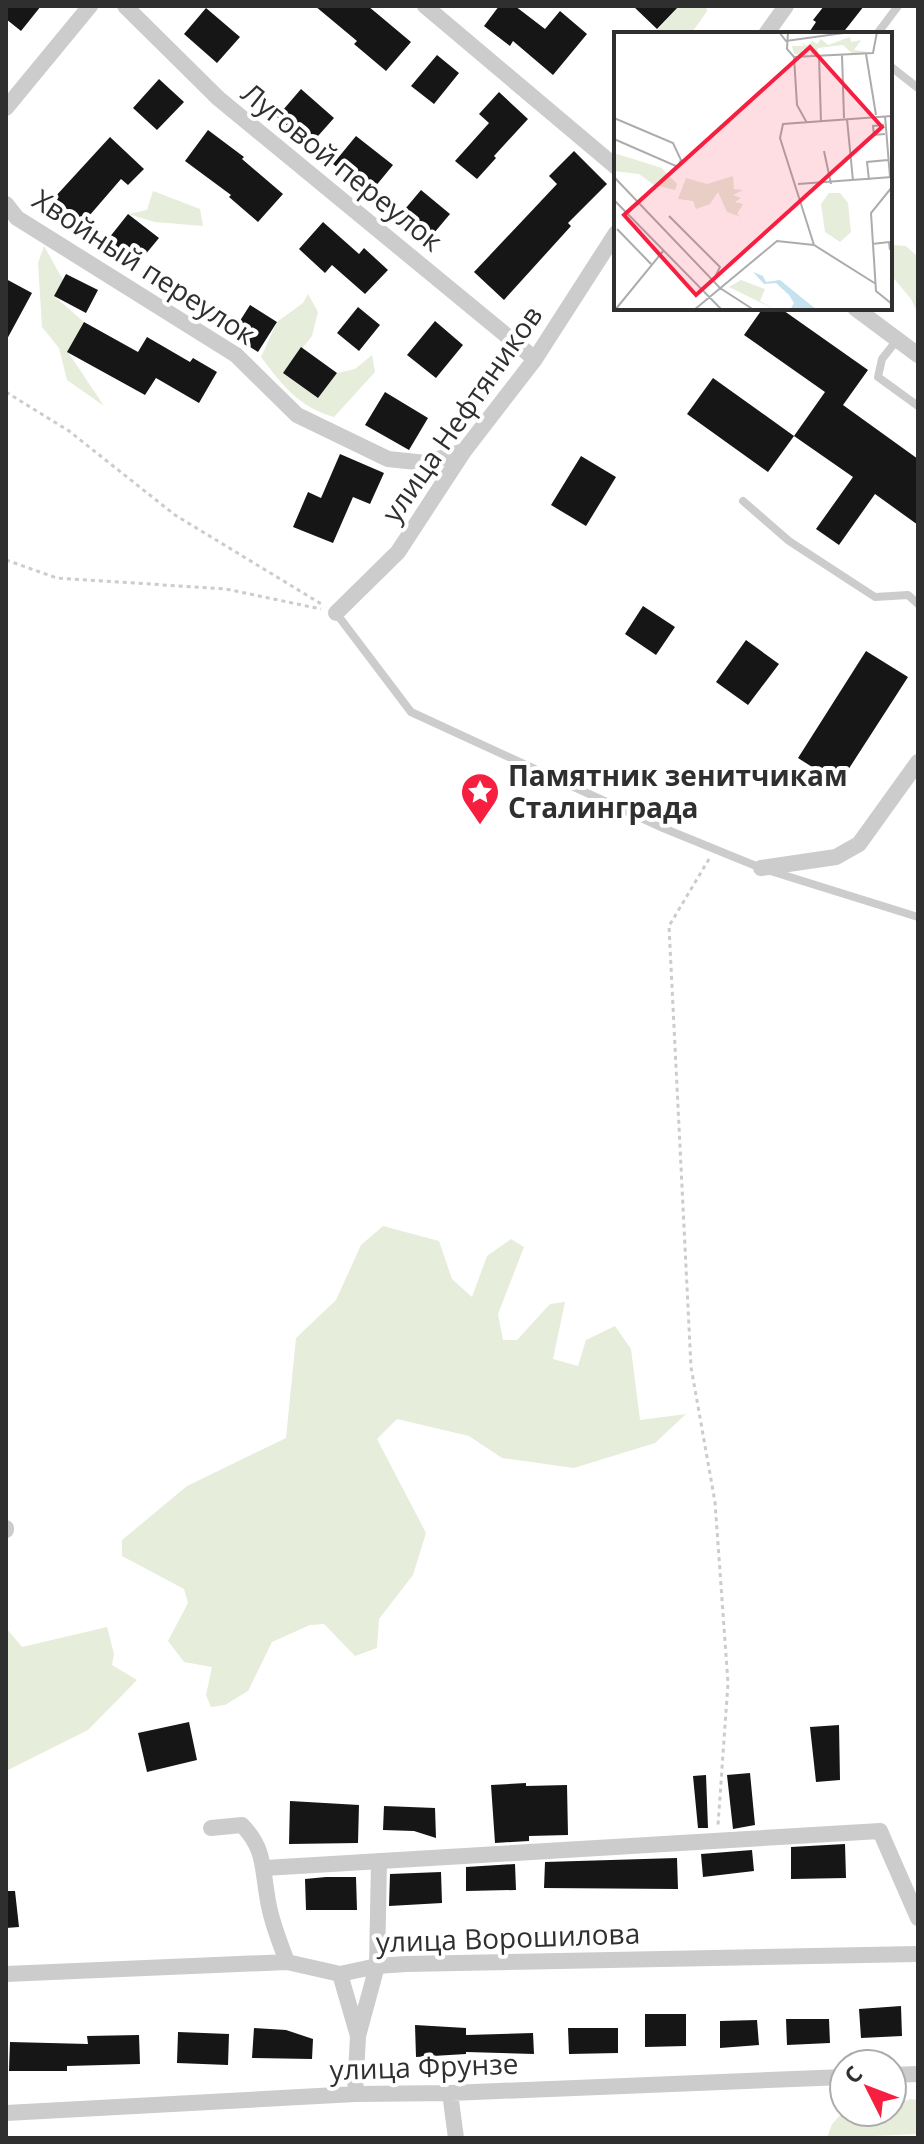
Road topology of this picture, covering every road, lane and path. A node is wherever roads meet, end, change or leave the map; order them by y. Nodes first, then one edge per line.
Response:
1 (90, 6) edge
2 (125, 6) edge
3 (425, 6) edge
4 (786, 6) edge
5 (898, 6) edge
6 (767, 32) edge
7 (878, 32) edge
8 (892, 68) edge
9 (918, 88) edge
10 (6, 108) edge
11 (614, 165) edge
12 (6, 204) edge
13 (614, 236) edge
14 (858, 310) edge
15 (898, 339) junction
16 (918, 355) edge
17 (535, 359) junction
18 (6, 392) edge
19 (918, 406) edge
20 (464, 451) junction
21 (743, 501) dead end
22 (6, 560) edge
23 (918, 604) edge
24 (336, 613) junction
25 (918, 762) edge
26 (715, 849) junction
27 (761, 868) junction
28 (918, 917) edge
29 (211, 1828) dead end
30 (717, 1841) junction
31 (379, 1861) junction
32 (265, 1868) junction
33 (918, 1918) edge
34 (918, 1954) edge
35 (287, 1962) junction
36 (377, 1966) junction
37 (6, 1974) edge
38 (340, 1974) junction
39 (358, 2036) junction
40 (828, 2078) edge
41 (450, 2093) junction
42 (355, 2094) junction
43 (6, 2113) edge
44 (456, 2138) edge

1 - 10 street
2 - 17 street, Луговой переулок
3 - 11 street
4 - 6 street
5 - 7 lane
8 - 9 lane
12 - 20 street, Хвойный переулок
13 - 17 street, улица Нефтяников
14 - 15 street
15 - 16 street
15 - 19 lane
17 - 20 street, улица Нефтяников
18 - 24 path
20 - 24 street, улица Нефтяников
21 - 23 lane
22 - 24 path
24 - 26 lane
25 - 27 street
26 - 27 lane
26 - 30 path
27 - 28 lane
29 - 32 street
30 - 31 street
30 - 33 street
31 - 32 street
31 - 36 street
32 - 35 street
34 - 36 street, улица Ворошилова
35 - 37 street, улица Ворошилова
35 - 38 street, улица Ворошилова
36 - 38 street, улица Ворошилова
36 - 39 street
38 - 39 street
39 - 42 street
40 - 41 street, улица Фрунзе
41 - 42 street, улица Фрунзе
41 - 44 street
42 - 43 street, улица Фрунзе

